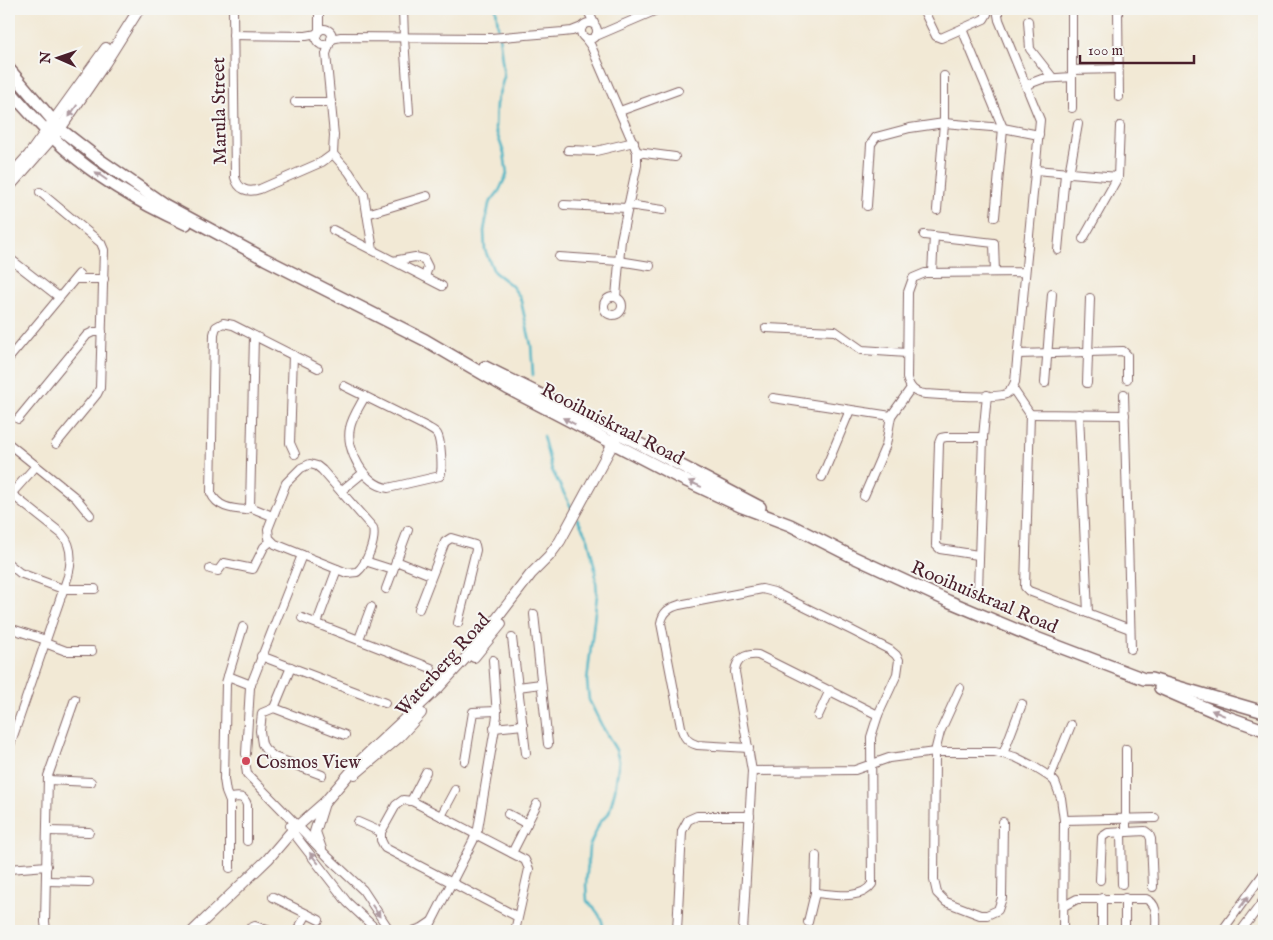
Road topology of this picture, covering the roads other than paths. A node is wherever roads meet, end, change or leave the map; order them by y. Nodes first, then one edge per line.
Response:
1 (132, 9) edge
2 (139, 9) edge
3 (233, 9) edge
4 (319, 9) edge
5 (323, 9) edge
6 (403, 9) edge
7 (587, 9) edge
8 (659, 9) edge
9 (923, 9) edge
10 (986, 9) edge
11 (999, 9) edge
12 (1072, 9) edge
13 (1118, 9) edge
14 (1028, 21) dead end
15 (962, 30) junction
16 (590, 33) junction
17 (233, 35) junction
18 (324, 37) junction
19 (404, 38) junction
20 (1118, 69) junction
21 (9, 70) edge
22 (1072, 74) junction
23 (944, 76) dead end
24 (1052, 77) junction
25 (1026, 86) junction
26 (9, 90) edge
27 (678, 90) dead end
28 (1119, 97) dead end
29 (295, 102) dead end
30 (331, 102) junction
31 (1072, 108) dead end
32 (620, 111) junction
33 (409, 112) dead end
34 (944, 122) junction
35 (1078, 124) dead end
36 (1120, 126) dead end
37 (1003, 128) junction
38 (53, 130) junction
39 (1039, 135) junction
40 (634, 142) junction
41 (568, 150) dead end
42 (638, 152) junction
43 (333, 154) junction
44 (675, 157) dead end
45 (1036, 170) junction
46 (1067, 174) junction
47 (9, 177) edge
48 (1118, 177) junction
49 (9, 187) edge
50 (40, 192) dead end
51 (427, 196) dead end
52 (564, 205) dead end
53 (627, 206) junction
54 (867, 206) dead end
55 (663, 210) dead end
56 (937, 210) dead end
57 (367, 214) junction
58 (995, 217) dead end
59 (333, 230) dead end
60 (924, 235) dead end
61 (934, 236) junction
62 (1083, 239) dead end
63 (373, 250) junction
64 (1058, 250) dead end
65 (559, 257) dead end
66 (9, 258) edge
67 (393, 260) junction
68 (619, 261) junction
69 (650, 266) dead end
70 (995, 272) junction
71 (1024, 272) junction
72 (932, 273) junction
73 (425, 277) junction
74 (104, 279) junction
75 (442, 286) dead end
76 (1052, 294) dead end
77 (60, 297) junction
78 (616, 297) dead end
79 (1090, 298) dead end
80 (766, 328) dead end
81 (102, 332) junction
82 (254, 336) junction
83 (425, 340) junction
84 (9, 342) edge
85 (16, 349) junction
86 (1088, 352) junction
87 (907, 353) junction
88 (1018, 354) junction
89 (1047, 354) junction
90 (293, 355) junction
91 (9, 358) edge
92 (318, 368) dead end
93 (1127, 379) dead end
94 (1045, 383) dead end
95 (1087, 383) dead end
96 (344, 386) dead end
97 (911, 388) junction
98 (1013, 388) junction
99 (1124, 394) dead end
100 (987, 395) junction
101 (365, 396) junction
102 (773, 398) dead end
103 (850, 410) junction
104 (1030, 414) junction
105 (1079, 414) junction
106 (1125, 415) junction
107 (891, 416) junction
108 (18, 419) dead end
109 (618, 433) junction
110 (983, 437) junction
111 (9, 444) edge
112 (56, 444) dead end
113 (613, 444) junction
114 (295, 454) dead end
115 (36, 466) junction
116 (363, 473) junction
117 (822, 477) dead end
118 (341, 491) junction
119 (10, 493) edge
120 (864, 496) dead end
121 (250, 507) junction
122 (90, 515) dead end
123 (272, 516) junction
124 (790, 525) junction
125 (408, 530) dead end
126 (271, 541) junction
127 (302, 555) junction
128 (978, 556) junction
129 (365, 560) junction
130 (396, 561) junction
131 (9, 564) edge
132 (210, 569) dead end
133 (337, 569) junction
134 (393, 570) junction
135 (432, 575) junction
136 (63, 589) junction
137 (95, 589) dead end
138 (386, 589) dead end
139 (978, 590) dead end
140 (371, 607) dead end
141 (419, 609) dead end
142 (1088, 613) junction
143 (534, 614) dead end
144 (302, 618) dead end
145 (458, 622) dead end
146 (318, 623) junction
147 (243, 627) dead end
148 (9, 628) edge
149 (1130, 629) junction
150 (512, 638) dead end
151 (359, 639) junction
152 (45, 642) junction
153 (1131, 650) dead end
154 (92, 651) dead end
155 (261, 656) junction
156 (493, 660) dead end
157 (291, 667) junction
158 (431, 668) dead end
159 (228, 676) junction
160 (1144, 679) junction
161 (541, 684) junction
162 (251, 685) junction
163 (518, 687) junction
164 (960, 688) dead end
165 (830, 690) junction
166 (74, 699) dead end
167 (385, 703) dead end
168 (1022, 704) dead end
169 (274, 708) junction
170 (497, 711) junction
171 (1264, 712) edge
172 (878, 715) junction
173 (818, 716) dead end
174 (523, 725) junction
175 (1071, 725) dead end
176 (494, 728) junction
177 (1264, 730) edge
178 (345, 735) dead end
179 (548, 744) dead end
180 (9, 748) edge
181 (749, 748) junction
182 (1126, 750) dead end
183 (935, 752) junction
184 (526, 753) dead end
185 (246, 754) dead end
186 (1003, 754) junction
187 (465, 761) dead end
188 (870, 765) junction
189 (246, 767) dead end
190 (752, 771) junction
191 (426, 772) dead end
192 (322, 775) dead end
193 (1050, 777) junction
194 (48, 780) junction
195 (91, 782) dead end
196 (454, 790) dead end
197 (229, 798) junction
198 (411, 801) junction
199 (325, 802) junction
200 (537, 804) dead end
201 (508, 814) dead end
202 (441, 816) junction
203 (750, 816) junction
204 (1126, 818) junction
205 (1155, 818) dead end
206 (1064, 820) junction
207 (358, 822) dead end
208 (1003, 822) dead end
209 (527, 824) junction
210 (295, 828) junction
211 (48, 831) junction
212 (89, 832) dead end
213 (382, 832) junction
214 (1124, 832) junction
215 (476, 834) junction
216 (248, 841) dead end
217 (321, 849) junction
218 (512, 853) junction
219 (816, 856) dead end
220 (47, 866) junction
221 (230, 868) dead end
222 (9, 869) edge
223 (1264, 873) edge
224 (346, 874) junction
225 (1100, 880) dead end
226 (46, 881) junction
227 (89, 882) dead end
228 (452, 883) junction
229 (1122, 884) dead end
230 (335, 886) junction
231 (1153, 887) dead end
232 (815, 893) junction
233 (273, 897) dead end
234 (1102, 898) junction
235 (1125, 898) junction
236 (1264, 900) edge
237 (1064, 906) junction
238 (307, 914) junction
239 (518, 917) junction
240 (319, 920) dead end
241 (432, 922) junction
242 (808, 922) dead end
243 (389, 929) edge
244 (48, 931) edge
245 (193, 931) edge
246 (244, 931) edge
247 (270, 931) edge
248 (297, 931) edge
249 (378, 931) edge
250 (398, 931) edge
251 (413, 931) edge
252 (427, 931) edge
253 (515, 931) edge
254 (678, 931) edge
255 (743, 931) edge
256 (1063, 931) edge
257 (1102, 931) edge
258 (1125, 931) edge
259 (1156, 931) edge
260 (1222, 931) edge
261 (1241, 931) edge

1 - 38 street
2 -> 38 street
3 - 17 street, Marula Street
4 - 18 street
5 - 18 street
6 - 19 street
7 - 16 street
8 - 16 street
9 - 15 street
10 - 15 street
11 - 25 street
12 - 22 street
13 - 20 street
14 - 24 street
15 - 37 street
16 - 19 street
16 - 32 street
17 - 18 street
17 - 43 street, Marula Street
18 - 19 street
18 - 30 street
19 - 33 street
20 - 22 street
20 - 28 street
21 - 38 main road, Rooihuiskraal Road
22 - 24 street
22 - 31 street
23 - 34 street
24 - 25 street
25 - 39 street
26 - 38 main road, Rooihuiskraal Road
27 - 32 street
29 - 30 street
30 - 43 street
32 - 40 street
34 - 37 street
34 - 54 street
34 - 56 street
35 - 46 street
36 - 48 street
37 - 39 street
37 - 58 street
38 - 47 street
38 - 49 street
38 - 83 main road, Rooihuiskraal Road
39 - 45 street
40 - 41 street
40 - 42 street
42 - 44 street
42 - 53 street
43 - 57 street
45 - 46 street
45 - 71 street
46 - 48 street
46 - 64 street
48 - 62 street
50 - 74 street
51 - 57 street
52 - 53 street
53 - 55 street
53 - 68 street
57 - 63 street
59 - 63 street
60 - 61 street
61 - 70 street
61 - 72 street
63 - 67 street
65 - 68 street
66 - 77 street
67 - 73 street
67 - 73 street
68 - 69 street
68 - 78 street
70 - 71 street
70 - 72 street
71 - 88 street
72 - 87 street
73 - 75 street
74 - 77 street
74 - 81 street
76 - 89 street
77 - 85 street
79 - 86 street
80 - 87 street
81 - 108 street
81 - 112 street
82 - 90 street
82 - 121 street
82 - 121 street
83 - 109 main road, Rooihuiskraal Road
113 -> 83 main road, Rooihuiskraal Road
84 - 85 street
85 - 91 street
86 - 89 street
86 - 93 street
86 - 95 street
87 - 97 street
88 - 89 street
88 - 98 street
89 - 94 street
90 - 92 street
90 - 114 street
96 - 101 street
97 - 100 street
97 - 107 street
98 - 100 street
98 - 104 street
99 - 106 street
100 - 110 street
101 - 116 street
101 - 116 street
102 - 103 street
103 - 107 street
103 - 117 street
104 - 105 street
104 - 142 street
105 - 106 street
105 - 142 street
106 - 149 street
107 - 120 street
109 - 113 street, Waterberg Road
109 - 124 main road, Rooihuiskraal Road
110 - 128 street
110 - 128 street
111 - 115 street
124 -> 113 main road, Rooihuiskraal Road
113 - 199 street, Waterberg Road
115 - 119 street
115 - 122 street
116 - 118 street
118 - 123 street
118 - 129 street
119 - 136 street
121 - 123 street
123 - 126 street
124 - 160 main road, Rooihuiskraal Road
125 - 130 street
126 - 127 street
126 - 132 street
127 - 133 street
127 - 155 street
128 - 139 street
129 - 133 street
129 - 134 street
130 - 134 street
130 - 135 street
131 - 136 street
133 - 146 street
134 - 138 street
135 - 141 street
135 - 145 street
136 - 137 street
136 - 152 street
140 - 151 street
142 - 149 street
143 - 161 street
144 - 146 street
146 - 151 street
147 - 159 street
148 - 152 street
149 - 153 street
150 - 163 street
151 - 158 street
152 - 154 street
152 - 180 street
155 - 157 street
155 - 162 street
156 - 170 street
157 - 167 street
157 - 169 street
159 - 162 street
159 - 197 street
160 - 171 main road, Rooihuiskraal Road
177 -> 160 main road, Rooihuiskraal Road
161 - 163 street
161 - 179 street
162 - 185 street
163 - 174 street
164 - 183 street
165 - 172 street
165 - 173 street
165 - 181 street
166 - 194 street
168 - 186 street
169 - 178 street
169 - 192 street
170 - 176 street
170 - 187 street
172 - 181 street
172 - 188 street
174 - 176 street
174 - 184 street
175 - 193 street
176 - 215 street
181 - 190 street
182 - 204 street
183 - 186 street
183 - 188 street
183 - 208 street
186 - 193 street
188 - 190 street
188 - 232 street
189 - 210 street
190 - 203 street
191 - 198 street
193 - 206 street
194 - 195 street
194 - 211 street
196 - 202 street
197 - 216 street
197 - 221 street
198 - 202 street
198 - 213 street
199 - 210 street, Waterberg Road
199 - 217 street
200 - 209 street
201 - 209 street
202 - 215 street
203 - 254 street
203 - 255 street
204 - 205 street
204 - 206 street
204 - 214 street
206 - 237 street
207 - 213 street
209 - 218 street
210 - 217 street
230 -> 210 street
210 - 245 street, Waterberg Road
211 - 212 street
211 - 220 street
213 - 228 street
214 - 225 street
214 - 229 street
214 - 231 street
215 - 218 street
215 - 228 street
217 - 224 street
218 - 239 street
219 - 232 street
220 - 222 street
220 - 226 street
260 -> 223 street
224 - 230 street
224 -> 243 street
226 - 227 street
226 - 244 street
228 - 239 street
228 - 241 street
230 - 249 street
232 - 242 street
233 - 238 street
234 - 235 street
234 - 237 street
234 - 257 street
235 - 258 street
235 - 259 street
236 - 261 street
237 - 256 street
238 - 240 street
238 - 248 street
239 - 253 street
241 - 251 street
241 - 252 street
243 - 250 street
246 - 247 street

